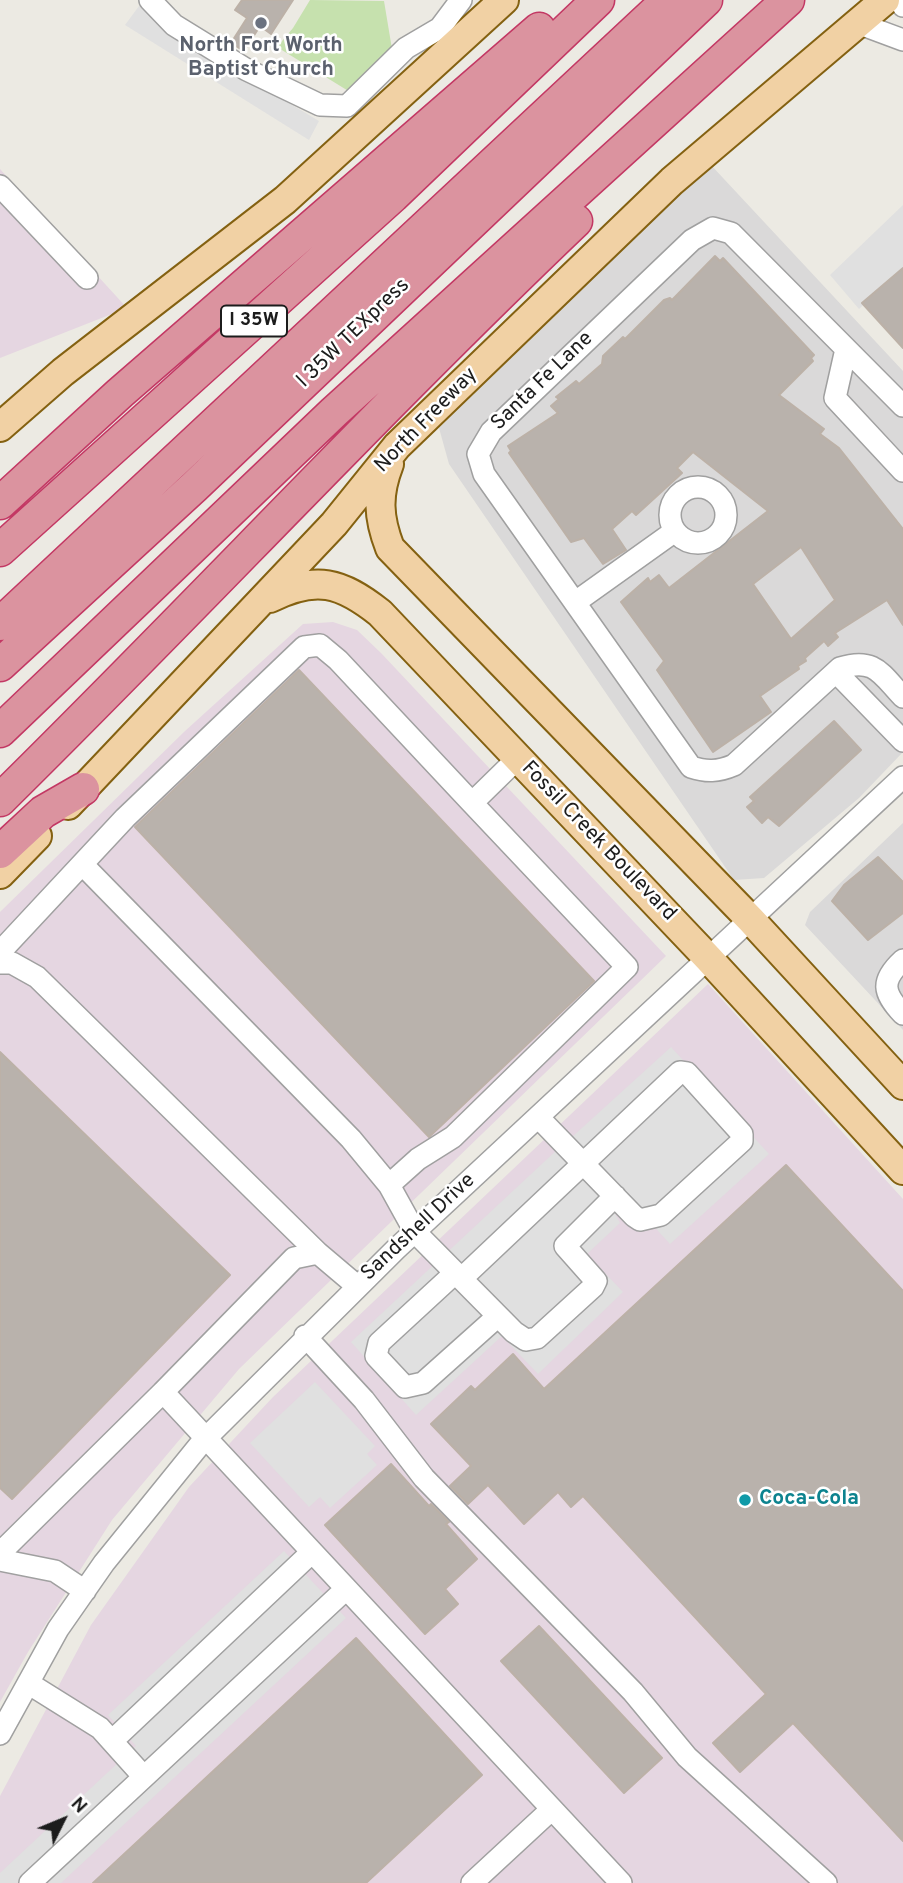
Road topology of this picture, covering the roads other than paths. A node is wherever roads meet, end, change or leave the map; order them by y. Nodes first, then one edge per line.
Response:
1 (150, 0) edge
2 (461, 0) edge
3 (504, 0) edge
4 (572, 0) edge
5 (598, 0) edge
6 (668, 0) edge
7 (706, 0) edge
8 (788, 0) edge
9 (885, 0) edge
10 (901, 0) edge
11 (903, 6) edge
12 (860, 24) junction
13 (903, 40) edge
14 (710, 70) junction
15 (1, 189) edge
16 (87, 278) dead end
17 (846, 349) junction
18 (903, 406) edge
19 (0, 427) edge
20 (397, 446) junction
21 (903, 471) edge
22 (0, 503) edge
23 (674, 531) dead end
24 (79, 548) junction
25 (0, 550) edge
26 (117, 558) junction
27 (577, 601) junction
28 (0, 603) edge
29 (261, 603) junction
30 (0, 624) edge
31 (0, 665) edge
32 (836, 672) junction
33 (0, 686) edge
34 (903, 697) edge
35 (0, 731) edge
36 (903, 741) edge
37 (518, 758) junction
38 (903, 777) edge
39 (83, 789) junction
40 (0, 800) edge
41 (472, 803) junction
42 (0, 852) edge
43 (82, 864) junction
44 (0, 874) edge
45 (751, 920) junction
46 (0, 952) edge
47 (708, 958) junction
48 (903, 960) edge
49 (0, 963) edge
50 (903, 1014) edge
51 (901, 1080) edge
52 (538, 1117) junction
53 (583, 1163) junction
54 (903, 1170) edge
55 (389, 1185) junction
56 (615, 1196) junction
57 (415, 1231) junction
58 (318, 1254) junction
59 (458, 1276) junction
60 (357, 1286) junction
61 (498, 1316) junction
62 (305, 1336) junction
63 (163, 1392) junction
64 (206, 1437) junction
65 (311, 1552) junction
66 (0, 1553) edge
67 (0, 1560) edge
68 (346, 1589) junction
69 (85, 1591) junction
70 (28, 1683) junction
71 (0, 1734) edge
72 (112, 1741) junction
73 (144, 1777) junction
74 (552, 1809) junction
75 (30, 1883) edge
76 (472, 1883) edge
77 (621, 1883) edge
78 (826, 1883) edge

1 - 2 street
3 - 19 main road
4 - 22 highway
5 - 25 highway, I 35W
6 - 24 highway, I 35W TEXpress
7 - 26 highway, I 35W TEXpress
8 - 14 highway, North Freeway
9 - 12 main road, North Freeway
10 - 11 street
12 - 13 street
12 - 20 main road, North Freeway
14 - 35 highway
14 - 40 highway, North Freeway
15 - 16 street
17 - 18 street, Santa Fe Lane
17 - 21 street
17 - 27 street, Santa Fe Lane
20 - 29 main road, North Freeway
20 - 45 main road
23 - 27 street
24 - 28 highway
24 - 30 highway, I 35W TEXpress
26 - 31 highway, I 35W TEXpress
26 - 33 highway
27 - 32 street, Santa Fe Lane
29 - 37 main road, Fossil Creek Boulevard
29 - 39 main road, North Freeway
32 - 34 street, Santa Fe Lane
32 - 36 street
37 - 41 street
37 - 47 main road, Fossil Creek Boulevard
38 - 45 street, Sandshell Drive
39 - 42 highway
39 - 44 main road, North Freeway
41 - 43 street
41 - 55 street
43 - 46 street
43 - 55 street
45 - 47 street, Sandshell Drive
45 - 51 main road
47 - 52 street, Sandshell Drive
47 - 54 main road, Fossil Creek Boulevard
48 - 50 street
49 - 58 street
52 - 53 street
52 - 57 street, Sandshell Drive
53 - 56 street
53 - 56 street
53 - 59 street
55 - 57 street
56 - 61 street
57 - 59 street
57 - 60 street, Sandshell Drive
58 - 60 street
58 - 63 street
59 - 61 street
59 - 61 street
60 - 62 street, Sandshell Drive
62 - 64 street, Sandshell Drive
62 - 78 street
63 - 64 street
63 - 66 street
64 - 65 street
64 - 69 street, Sandshell Drive
65 - 68 street
65 - 72 street
67 - 69 street
68 - 73 street
68 - 74 street
69 - 70 street, Sandshell Drive
70 - 71 street, Sandshell Drive
70 - 72 street
72 - 73 street
73 - 75 street
74 - 76 street
74 - 77 street

